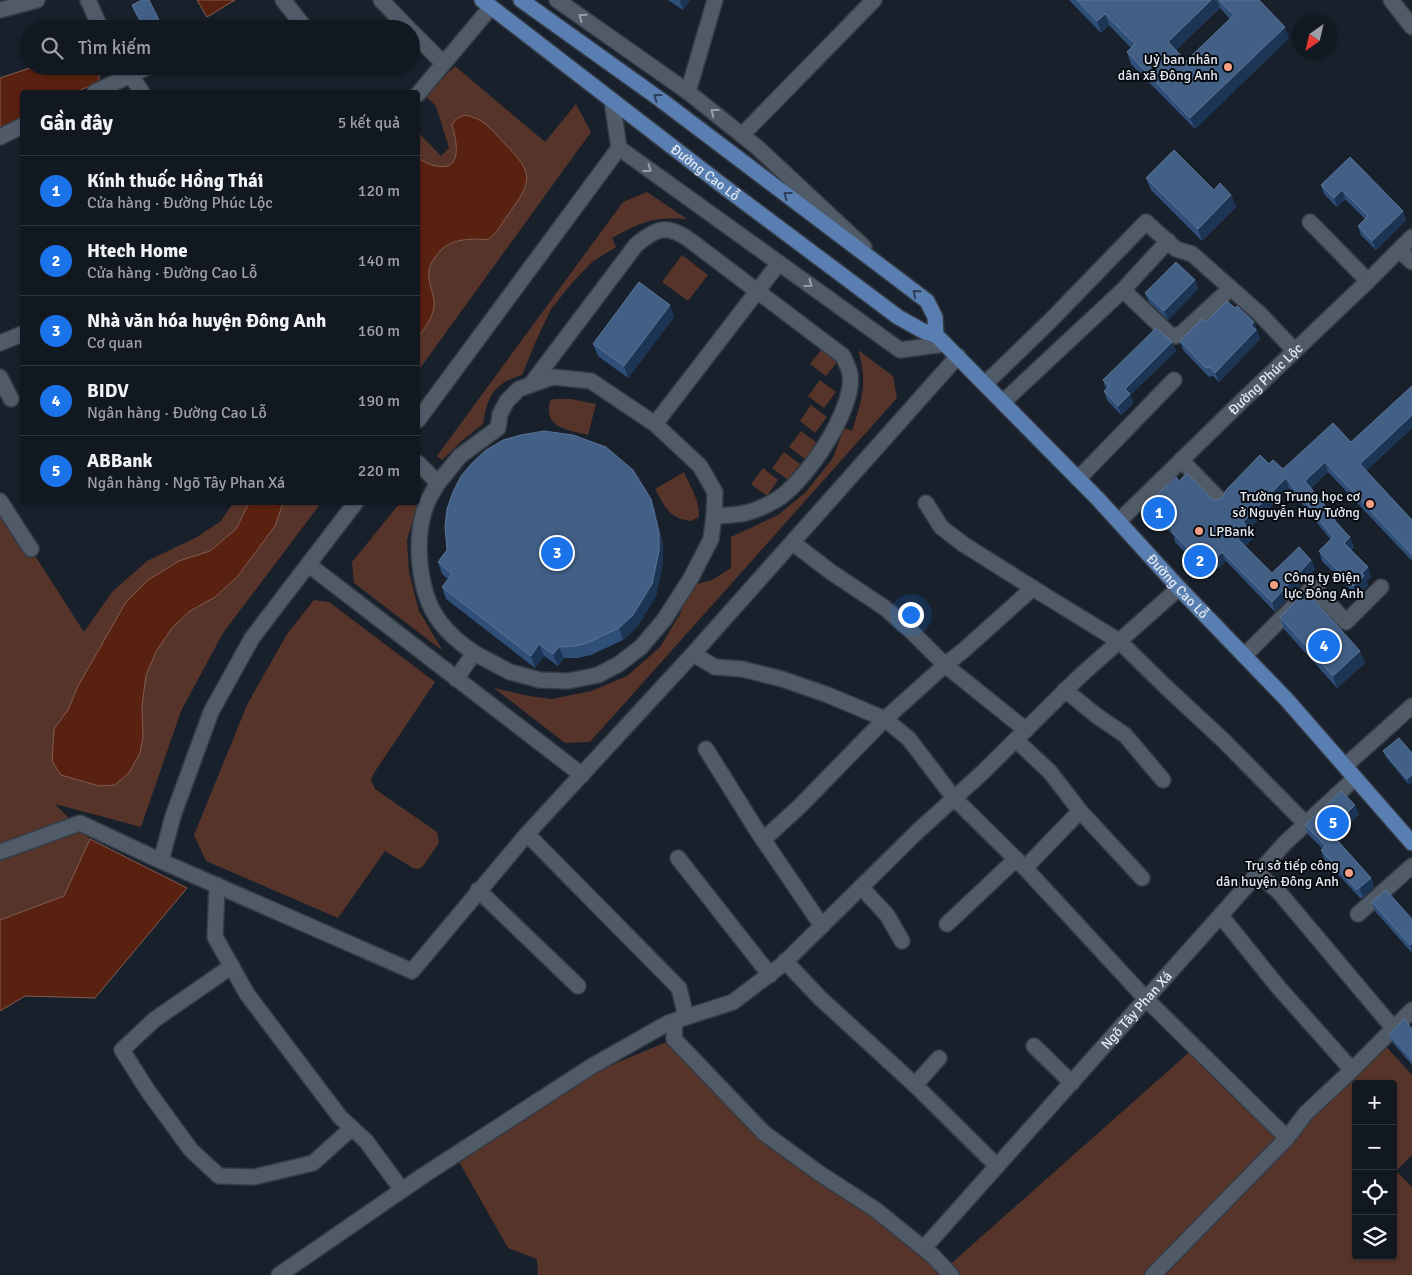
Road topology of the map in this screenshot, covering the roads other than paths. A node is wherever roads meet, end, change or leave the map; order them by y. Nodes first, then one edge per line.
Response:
1 (37, 0) edge
2 (88, 0) edge
3 (283, 0) edge
4 (381, 0) edge
5 (522, 0) edge
6 (557, 0) edge
7 (715, 0) edge
8 (874, 0) edge
9 (1391, 0) edge
10 (486, 3) edge
11 (0, 10) edge
12 (97, 20) edge
13 (299, 20) edge
14 (400, 20) edge
15 (1412, 26) edge
16 (420, 40) edge
17 (624, 47) junction
18 (442, 62) junction
19 (612, 65) junction
20 (121, 75) edge
21 (130, 75) edge
22 (98, 90) edge
23 (141, 90) edge
24 (420, 91) edge
25 (688, 92) junction
26 (612, 101) junction
27 (20, 129) edge
28 (742, 134) junction
29 (0, 137) edge
30 (619, 148) junction
31 (1310, 222) dead end
32 (1412, 236) edge
33 (1168, 241) junction
34 (1399, 250) junction
35 (779, 262) junction
36 (1412, 262) edge
37 (892, 274) junction
38 (1368, 281) junction
39 (1231, 288) junction
40 (757, 290) junction
41 (1123, 290) junction
42 (20, 335) edge
43 (940, 339) junction
44 (0, 343) edge
45 (1294, 350) junction
46 (958, 356) junction
47 (0, 377) edge
48 (1174, 380) dead end
49 (532, 383) junction
50 (985, 384) junction
51 (11, 399) edge
52 (1003, 402) junction
53 (420, 417) edge
54 (656, 424) junction
55 (1181, 460) junction
56 (420, 465) edge
57 (1078, 479) junction
58 (438, 483) junction
59 (0, 501) edge
60 (1219, 501) edge
61 (926, 503) dead end
62 (354, 505) edge
63 (714, 516) junction
64 (1119, 521) junction
65 (793, 543) junction
66 (31, 549) dead end
67 (309, 566) junction
68 (1381, 587) dead end
69 (1033, 588) junction
70 (1179, 588) junction
71 (1120, 641) junction
72 (474, 653) junction
73 (693, 654) junction
74 (1244, 656) junction
75 (945, 665) junction
76 (456, 679) junction
77 (1065, 690) junction
78 (1412, 706) edge
79 (885, 719) junction
80 (1021, 735) junction
81 (706, 749) dead end
82 (1345, 766) junction
83 (582, 775) junction
84 (1355, 778) junction
85 (1163, 780) dead end
86 (954, 798) junction
87 (1080, 811) junction
88 (1306, 824) junction
89 (527, 834) junction
90 (764, 840) junction
91 (1412, 844) edge
92 (0, 852) edge
93 (678, 858) dead end
94 (161, 861) junction
95 (1020, 864) junction
96 (1412, 866) edge
97 (1258, 874) junction
98 (1142, 878) dead end
99 (217, 885) junction
100 (861, 887) junction
101 (478, 890) junction
102 (1358, 914) dead end
103 (1220, 916) junction
104 (947, 924) dead end
105 (822, 926) junction
106 (902, 941) dead end
107 (785, 961) junction
108 (232, 966) junction
109 (770, 975) junction
110 (578, 986) dead end
111 (1146, 999) junction
112 (1412, 1010) edge
113 (681, 1019) junction
114 (1394, 1029) junction
115 (1034, 1046) dead end
116 (940, 1058) dead end
117 (1352, 1070) junction
118 (1072, 1083) junction
119 (915, 1085) junction
120 (352, 1128) junction
121 (1287, 1138) junction
122 (997, 1166) junction
123 (402, 1190) junction
124 (924, 1248) junction
125 (279, 1275) edge
126 (952, 1275) edge
127 (1153, 1275) edge

1 - 11 street
2 - 12 street
3 - 13 street
4 - 14 street
5 - 19 main road
17 -> 6 street
7 - 25 street
8 - 28 street
9 - 15 street
10 - 18 street
10 - 26 main road, Đường Cao Lỗ
16 - 18 street
17 - 19 street
17 - 25 street
18 - 24 street
37 -> 19 main road
20 - 22 street
21 - 23 street
28 -> 25 street
26 - 30 street
26 - 43 main road, Đường Cao Lỗ
27 - 29 street
28 - 37 street
30 -> 35 street
30 - 53 street
31 - 38 street
32 - 34 street, Đường Phúc Lộc
33 - 39 street
33 - 41 street
33 - 50 street
34 - 36 street
34 - 38 street, Đường Phúc Lộc
35 - 40 street
35 -> 43 street
43 -> 37 main road
38 - 45 street, Đường Phúc Lộc
39 - 41 street
39 - 45 street
40 - 49 street
40 - 54 street
40 - 63 street
41 - 52 street
42 - 44 street
43 - 46 main road, Đường Cao Lỗ
45 - 55 street, Đường Phúc Lộc
46 - 50 main road, Đường Cao Lỗ
46 - 65 street
47 - 51 street
48 - 57 street
49 - 54 street
49 - 58 street
50 - 52 main road, Đường Cao Lỗ
52 - 57 main road, Đường Cao Lỗ
54 - 63 street
55 - 60 street
55 - 64 street, Đường Phúc Lộc
56 - 58 street
57 - 64 main road, Đường Cao Lỗ
58 - 72 street
59 - 66 street
61 - 69 street
62 - 67 street
63 - 72 street
64 - 70 main road, Đường Cao Lỗ
65 - 73 street
65 - 75 street
67 - 76 street
67 - 94 street
68 - 74 street
69 - 71 street
69 - 75 street
70 - 71 street
70 - 74 main road, Đường Cao Lỗ
71 - 77 street
71 - 88 street
72 - 76 street
73 - 79 street
73 - 83 street
74 - 82 main road, Đường Cao Lỗ
75 - 79 street
75 - 80 street
76 - 83 street
77 - 80 street
77 - 85 street
78 - 82 street
79 - 86 street
79 - 90 street
80 - 86 street
80 - 87 street
81 - 90 street
82 - 84 main road, Đường Cao Lỗ
83 - 89 street
84 - 88 street, Ngõ Tây Phan Xá
84 - 91 main road, Đường Cao Lỗ
86 - 95 street
86 - 100 street
87 - 95 street
87 - 98 street
88 - 97 street, Ngõ Tây Phan Xá
89 - 101 street
89 - 113 street
90 - 105 street
92 - 94 street
93 - 109 street
94 - 99 street
95 - 104 street
95 - 111 street
96 - 102 street
97 - 103 street, Ngõ Tây Phan Xá
97 - 114 street
99 - 101 street
99 - 108 street
100 - 105 street
100 - 106 street
101 - 110 street
103 - 111 street, Ngõ Tây Phan Xá
103 - 117 street
105 - 107 street
107 - 109 street
107 - 119 street
108 - 120 street
108 - 120 street
109 - 113 street
111 - 118 street, Ngõ Tây Phan Xá
111 - 121 street
112 - 114 street
113 - 123 street
113 - 124 street
114 - 117 street
115 - 118 street
116 - 119 street
117 - 121 street
118 - 122 street, Ngõ Tây Phan Xá
119 - 122 street
120 - 123 street
121 - 127 street
122 - 124 street, Ngõ Tây Phan Xá
123 - 125 street
124 - 126 street

